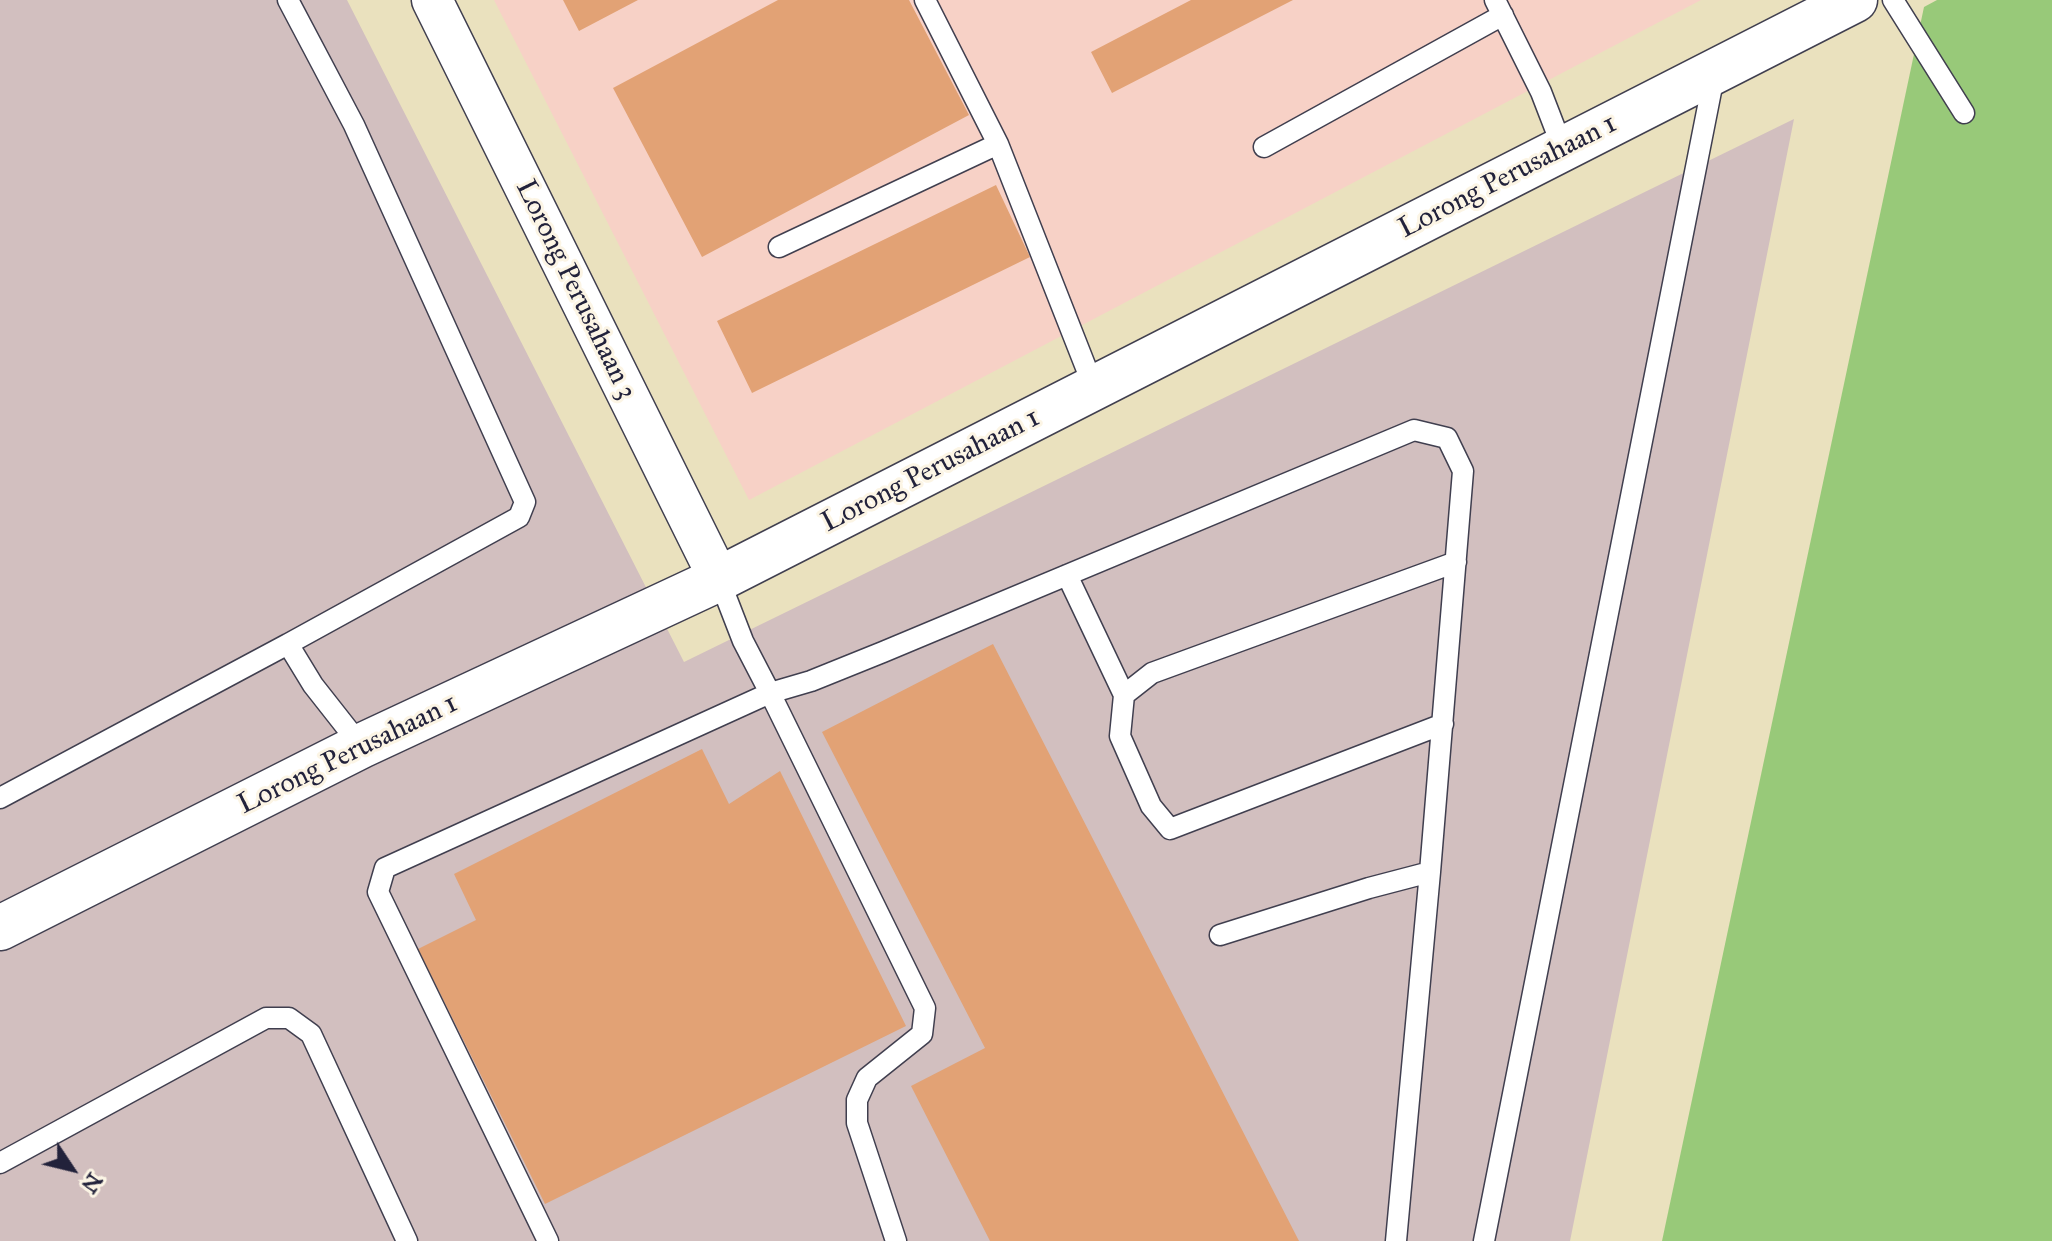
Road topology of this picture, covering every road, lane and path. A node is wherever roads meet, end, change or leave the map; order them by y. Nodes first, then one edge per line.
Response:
1 (288, 0) edge
2 (432, 0) edge
3 (925, 0) edge
4 (1855, 0) edge
5 (1893, 0) edge
6 (1499, 8) edge
7 (1715, 71) junction
8 (1964, 113) dead end
9 (998, 144) junction
10 (1264, 147) dead end
11 (1563, 149) junction
12 (779, 247) dead end
13 (1094, 388) junction
14 (1456, 562) junction
15 (1067, 575) junction
16 (719, 579) junction
17 (288, 644) junction
18 (770, 693) junction
19 (1124, 695) junction
20 (1443, 724) junction
21 (361, 746) junction
22 (0, 798) edge
23 (1430, 872) junction
24 (0, 928) edge
25 (1220, 935) dead end
26 (0, 1163) edge
27 (407, 1241) edge
28 (548, 1241) edge
29 (896, 1241) edge
30 (1396, 1241) edge
31 (1484, 1241) edge

1 - 17 lane
2 - 16 street, Lorong Perusahaan 3
3 - 9 lane
4 - 7 street, Lorong Perusahaan 1
5 - 8 lane
6 - 10 lane
6 - 11 lane
7 - 11 street, Lorong Perusahaan 1
7 - 31 lane
9 - 12 lane
9 - 13 lane
11 - 13 street, Lorong Perusahaan 1
13 - 16 street, Lorong Perusahaan 1
14 - 15 lane
14 - 19 lane
14 - 20 lane
15 - 18 lane
15 - 19 lane
16 - 18 lane
16 - 21 street, Lorong Perusahaan 1
17 - 21 lane
17 - 22 lane
18 - 28 lane
18 - 29 lane
19 - 20 lane
20 - 23 lane
21 - 24 street, Lorong Perusahaan 1
23 - 25 lane
23 - 30 lane
26 - 27 lane

